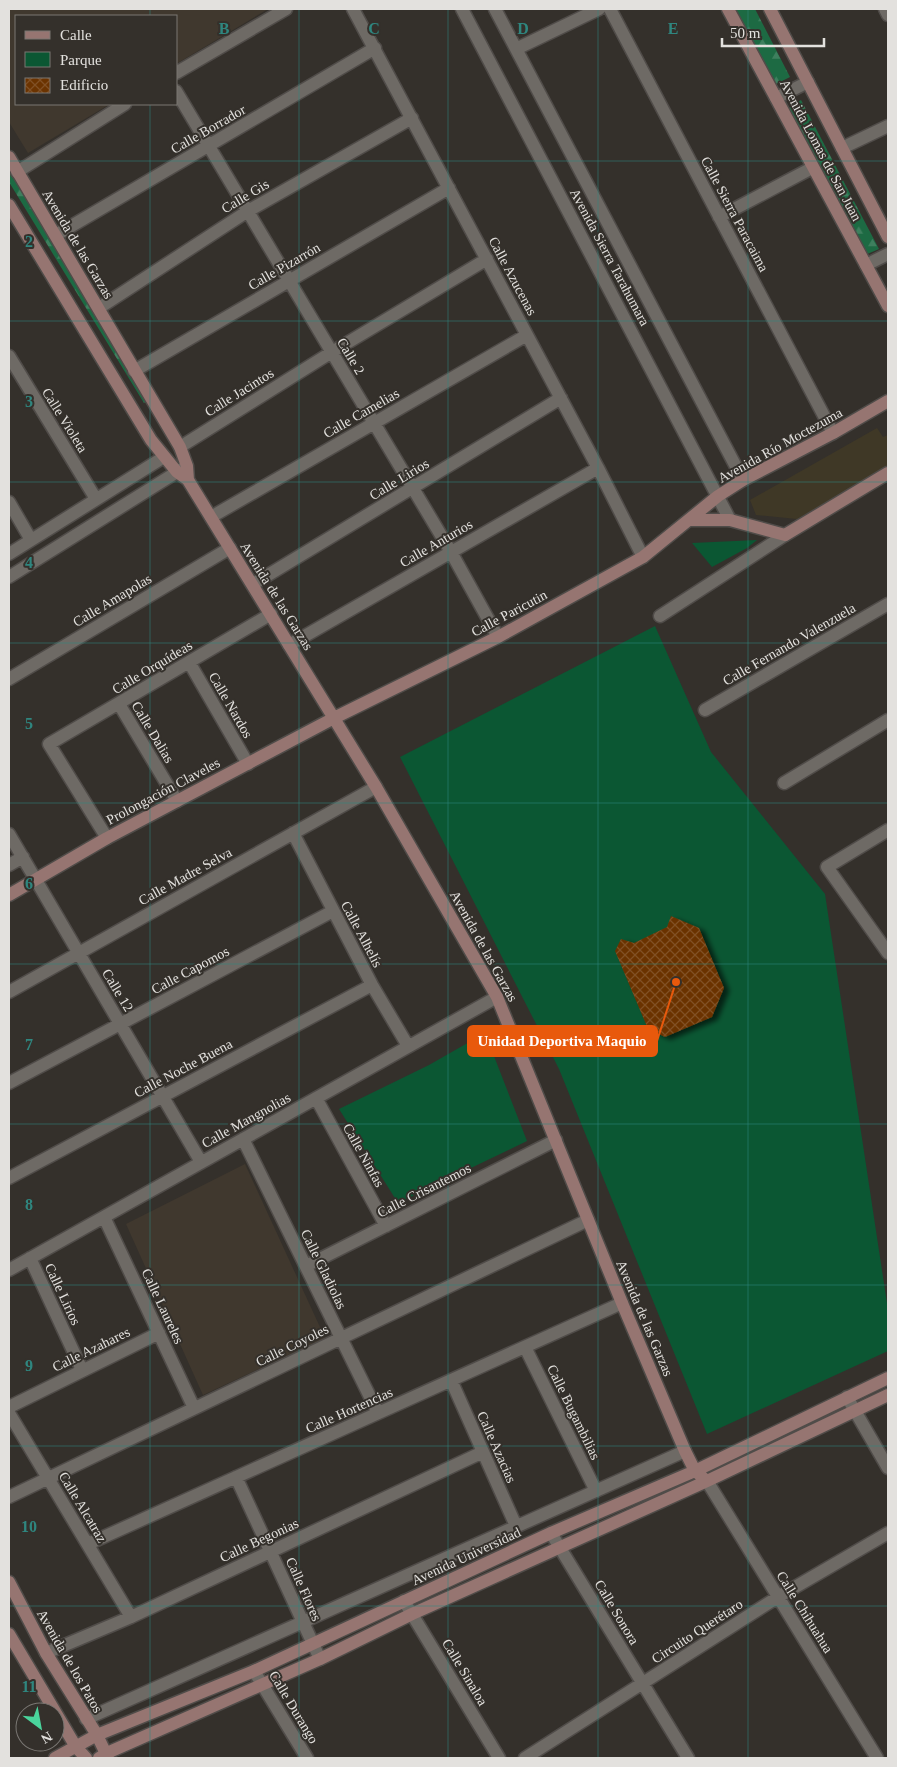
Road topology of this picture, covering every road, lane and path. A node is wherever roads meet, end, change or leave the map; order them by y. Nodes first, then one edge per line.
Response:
1 (286, 9) edge
2 (354, 9) edge
3 (462, 9) edge
4 (495, 9) edge
5 (599, 9) edge
6 (610, 9) edge
7 (728, 9) edge
8 (770, 9) edge
9 (885, 9) edge
10 (888, 15) edge
11 (375, 48) junction
12 (516, 49) junction
13 (178, 72) edge
14 (808, 82) junction
15 (178, 94) edge
16 (776, 98) junction
17 (123, 105) edge
18 (412, 118) junction
19 (888, 126) edge
20 (209, 146) junction
21 (842, 148) junction
22 (9, 157) edge
23 (812, 168) junction
24 (18, 172) junction
25 (449, 188) junction
26 (9, 205) edge
27 (248, 211) junction
28 (719, 217) junction
29 (56, 235) junction
30 (888, 237) edge
31 (888, 254) edge
32 (487, 259) junction
33 (866, 265) junction
34 (289, 280) junction
35 (888, 306) edge
36 (99, 308) junction
37 (527, 335) junction
38 (332, 352) junction
39 (9, 356) edge
40 (134, 370) junction
41 (561, 398) junction
42 (888, 401) edge
43 (374, 423) junction
44 (833, 433) junction
45 (180, 447) junction
46 (164, 457) junction
47 (598, 468) junction
48 (182, 469) junction
49 (888, 473) edge
50 (743, 480) junction
51 (413, 488) junction
52 (718, 496) junction
53 (96, 499) junction
54 (9, 502) edge
55 (211, 517) junction
56 (689, 520) junction
57 (730, 520) junction
58 (785, 535) junction
59 (31, 540) junction
60 (230, 548) junction
61 (451, 552) junction
62 (9, 554) edge
63 (644, 557) junction
64 (9, 577) edge
65 (253, 584) junction
66 (888, 604) edge
67 (270, 614) junction
68 (660, 616) dead end
69 (498, 637) junction
70 (289, 645) junction
71 (189, 662) junction
72 (9, 679) edge
73 (119, 704) junction
74 (705, 710) dead end
75 (334, 718) junction
76 (888, 720) edge
77 (248, 764) junction
78 (784, 783) dead end
79 (376, 787) junction
80 (177, 801) junction
81 (888, 830) edge
82 (292, 833) junction
83 (9, 834) edge
84 (107, 838) junction
85 (22, 857) junction
86 (9, 865) edge
87 (36, 880) junction
88 (9, 895) edge
89 (333, 911) junction
90 (887, 948) edge
91 (78, 953) junction
92 (372, 985) junction
93 (9, 992) edge
94 (497, 997) junction
95 (120, 1024) junction
96 (408, 1046) junction
97 (9, 1083) edge
98 (162, 1096) junction
99 (316, 1098) junction
100 (243, 1139) junction
101 (556, 1140) junction
102 (201, 1162) junction
103 (9, 1178) edge
104 (104, 1216) junction
105 (588, 1220) junction
106 (386, 1226) junction
107 (30, 1258) junction
108 (306, 1266) junction
109 (9, 1270) edge
110 (622, 1303) junction
111 (159, 1332) junction
112 (341, 1338) junction
113 (525, 1347) junction
114 (82, 1370) junction
115 (888, 1378) edge
116 (451, 1380) junction
117 (888, 1395) edge
118 (846, 1397) junction
119 (9, 1407) edge
120 (194, 1408) junction
121 (854, 1411) junction
122 (9, 1413) edge
123 (378, 1413) junction
124 (685, 1451) junction
125 (483, 1452) junction
126 (888, 1468) edge
127 (695, 1472) junction
128 (236, 1477) junction
129 (48, 1478) junction
130 (707, 1481) junction
131 (596, 1491) junction
132 (9, 1497) edge
133 (516, 1526) junction
134 (551, 1533) junction
135 (888, 1533) edge
136 (88, 1544) junction
137 (561, 1548) junction
138 (270, 1552) junction
139 (9, 1582) edge
140 (778, 1597) junction
141 (404, 1602) junction
142 (412, 1614) junction
143 (131, 1617) junction
144 (302, 1622) junction
145 (9, 1634) edge
146 (312, 1644) junction
147 (46, 1653) junction
148 (320, 1659) junction
149 (254, 1671) junction
150 (643, 1683) junction
151 (263, 1685) junction
152 (86, 1719) junction
153 (97, 1735) junction
154 (76, 1747) junction
155 (105, 1757) edge
156 (55, 1758) edge
157 (86, 1758) edge
158 (307, 1758) edge
159 (499, 1758) edge
160 (525, 1758) edge
161 (688, 1758) edge
162 (877, 1758) edge

1 - 13 street
2 - 11 street, Calle Azucenas
3 - 52 street, Avenida Sierra Tarahumara
4 - 12 street, Avenida Sierra Tarahumara
5 - 12 street
6 - 28 street, Calle Sierra Paracaima
7 - 16 street, Avenida Lomas de San Juan
8 - 14 street, Avenida Lomas de San Juan
9 - 10 street
11 - 18 street, Calle Azucenas
11 - 20 street, Calle Borrador
12 - 50 street, Avenida Sierra Tarahumara
14 - 16 street
14 - 21 street, Avenida Lomas de San Juan
15 - 20 street, Calle 2
16 - 23 street, Avenida Lomas de San Juan
17 - 24 street
18 - 25 street, Calle Azucenas
18 - 27 street, Calle Gis
19 - 21 street
20 - 27 street, Calle 2
20 - 29 street, Calle Borrador
21 - 30 street, Avenida Lomas de San Juan
22 - 24 street, Avenida de las Garzas
23 - 28 street
23 - 33 street, Avenida Lomas de San Juan
24 - 29 street, Avenida de las Garzas
25 - 32 street, Calle Azucenas
25 - 34 street, Calle Pizarrón
26 - 46 street
27 - 34 street, Calle 2
27 - 36 street, Calle Gis
28 - 44 street, Calle Sierra Paracaima
29 - 36 street, Avenida de las Garzas
31 - 33 street
32 - 37 street, Calle Azucenas
32 - 38 street, Calle Jacintos
33 - 35 street, Avenida Lomas de San Juan
34 - 38 street, Calle 2
34 - 40 street, Calle Pizarrón
36 - 40 street, Avenida de las Garzas
37 - 41 street, Calle Azucenas
37 - 43 street, Calle Camelias
38 - 43 street, Calle 2
38 - 45 street, Calle Jacintos
39 - 53 street, Calle Violeta
40 - 45 street, Avenida de las Garzas
41 - 47 street, Calle Azucenas
41 - 51 street, Calle Lirios
42 - 44 street, Avenida Río Moctezuma
43 - 51 street, Calle 2
43 - 55 street, Calle Camelias
44 - 50 street, Avenida Río Moctezuma
45 - 46 street, Calle Jacintos
45 - 48 street, Avenida de las Garzas
46 - 48 street
46 - 53 street, Calle Jacintos
47 - 61 street, Calle Anturios
47 - 63 street, Calle Azucenas
48 - 55 street, Avenida de las Garzas
48 - 64 street
49 - 58 street
50 - 52 street, Avenida Río Moctezuma
51 - 61 street, Calle 2
51 - 65 street, Calle Lirios
52 - 56 street, Avenida Río Moctezuma
52 - 57 street, Avenida Sierra Tarahumara
53 - 59 street, Calle Jacintos
54 - 59 street
55 - 60 street, Avenida de las Garzas
56 - 57 street
56 - 63 street, Calle Paricutin
57 - 58 street
58 - 68 street
59 - 62 street, Calle Jacintos
60 - 65 street, Avenida de las Garzas
60 - 72 street, Calle Amapolas
61 - 69 street, Calle 2
61 - 70 street, Calle Anturios
63 - 69 street, Calle Paricutin
65 - 67 street, Avenida de las Garzas
66 - 74 street, Calle Fernando Valenzuela
67 - 70 street, Avenida de las Garzas
67 - 71 street, Calle Orquídeas
69 - 75 street, Calle Paricutin
70 - 75 street, Avenida de las Garzas
71 - 73 street, Calle Orquídeas
71 - 77 street, Calle Nardos
73 - 80 street, Calle Dalias
73 - 84 street, Calle Orquídeas
75 - 77 street, Prolongación Claveles
75 - 79 street, Avenida de las Garzas
76 - 78 street
77 - 80 street, Prolongación Claveles
79 - 82 street, Calle Madre Selva
79 - 94 street, Avenida de las Garzas
80 - 84 street, Prolongación Claveles
81 - 90 street
82 - 89 street, Calle Alhelís
82 - 91 street, Calle Madre Selva
83 - 85 street, Calle 12
84 - 87 street, Prolongación Claveles
85 - 86 street
85 - 87 street, Calle 12
87 - 88 street, Prolongación Claveles
87 - 91 street, Calle 12
89 - 92 street, Calle Alhelís
89 - 95 street, Calle Capomos
91 - 93 street, Calle Madre Selva
91 - 95 street, Calle 12
92 - 96 street, Calle Alhelís
92 - 98 street, Calle Noche Buena
94 - 96 street, Calle Mangnolias
94 - 101 street, Avenida de las Garzas
95 - 97 street, Calle Capomos
95 - 98 street, Calle 12
96 - 99 street, Calle Mangnolias
98 - 102 street, Calle 12
98 - 103 street, Calle Noche Buena
99 - 100 street, Calle Mangnolias
99 - 106 street, Calle Ninfas
100 - 102 street, Calle Mangnolias
100 - 108 street, Calle Gladiolas
101 - 105 street, Avenida de las Garzas
101 - 106 street, Calle Crisantemos
102 - 104 street, Calle Mangnolias
104 - 107 street, Calle Mangnolias
104 - 111 street, Calle Laureles
105 - 110 street, Avenida de las Garzas
105 - 112 street, Calle Coyoles
106 - 108 street, Calle Crisantemos
107 - 109 street, Calle Mangnolias
107 - 114 street, Calle Lirios
108 - 112 street, Calle Gladiolas
110 - 113 street, Calle Hortencias
110 - 124 street, Avenida de las Garzas
111 - 114 street, Calle Azahares
111 - 120 street, Calle Laureles
112 - 120 street, Calle Coyoles
112 - 123 street, Calle Gladiolas
113 - 116 street, Calle Hortencias
113 - 131 street, Calle Bugambilias
114 - 119 street, Calle Azahares
115 - 118 street, Avenida Universidad
116 - 123 street, Calle Hortencias
116 - 125 street, Calle Azacias
117 - 121 street
118 - 121 street
118 - 127 street, Avenida Universidad
120 - 129 street, Calle Coyoles
121 - 126 street
121 - 130 street
122 - 129 street, Calle Alcatraz
123 - 128 street, Calle Hortencias
124 - 127 street, Avenida de las Garzas
124 - 131 street
125 - 133 street, Calle Azacias
125 - 138 street, Calle Begonias
127 - 130 street, Avenida de las Garzas
127 - 134 street, Avenida Universidad
128 - 136 street, Calle Hortencias
128 - 138 street, Calle Flores
129 - 132 street, Calle Coyoles
129 - 136 street, Calle Alcatraz
130 - 137 street
130 - 140 street, Calle Chihuahua
131 - 133 street
133 - 144 street
134 - 137 street, Calle Sonora
134 - 141 street, Avenida Universidad
135 - 140 street, Circuito Querétaro
136 - 143 street, Calle Alcatraz
137 - 142 street
137 - 150 street, Calle Sonora
138 - 143 street, Calle Begonias
138 - 144 street, Calle Flores
139 - 147 street, Avenida de los Patos
140 - 150 street, Circuito Querétaro
140 - 162 street, Calle Chihuahua
141 - 142 street, Calle Sinaloa
141 - 146 street, Avenida Universidad
142 - 148 street
142 - 159 street, Calle Sinaloa
143 - 147 street, Calle Begonias
144 - 146 street, Calle Flores
144 - 152 street
145 - 154 street
146 - 148 street, Calle Flores
146 - 149 street, Avenida Universidad
147 - 152 street, Avenida de los Patos
148 - 151 street
149 - 151 street, Calle Durango
149 - 153 street, Avenida Universidad
150 - 160 street, Circuito Querétaro
150 - 161 street, Calle Sonora
151 - 155 street
151 - 158 street, Calle Durango
152 - 153 street, Avenida de los Patos
153 - 154 street, Avenida Universidad
153 - 155 street, Avenida de los Patos
154 - 156 street, Avenida Universidad
154 - 157 street

